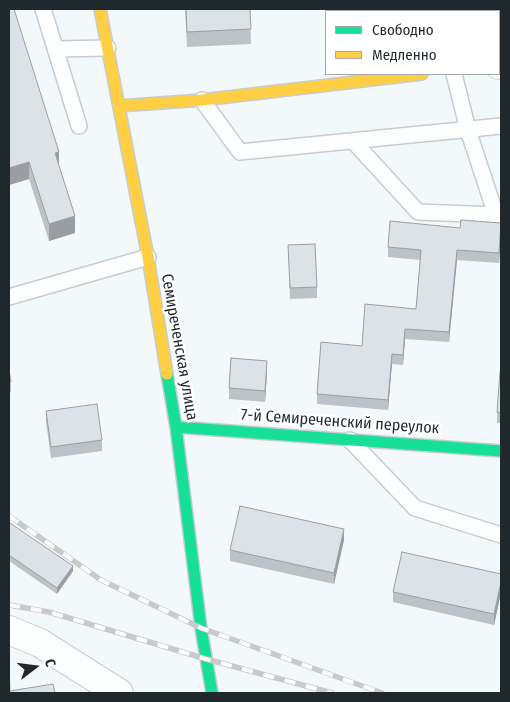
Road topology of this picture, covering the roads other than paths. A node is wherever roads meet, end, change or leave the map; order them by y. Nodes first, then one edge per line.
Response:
1 (42, 9) edge
2 (100, 9) edge
3 (108, 48) junction
4 (56, 49) junction
5 (414, 75) edge
6 (454, 75) edge
7 (202, 100) junction
8 (119, 106) junction
9 (79, 126) dead end
10 (501, 126) edge
11 (468, 130) junction
12 (353, 141) junction
13 (499, 215) edge
14 (148, 257) junction
15 (9, 297) edge
16 (176, 427) junction
17 (349, 438) junction
18 (501, 451) edge
19 (501, 535) edge
20 (9, 630) edge
21 (119, 693) edge
22 (212, 693) edge

1 - 4 lane
2 - 3 main road, Семиреченская улица
3 - 4 lane
3 - 8 main road, Семиреченская улица
4 - 9 lane
5 - 7 main road
6 - 11 lane
7 - 8 main road
7 - 12 lane
8 - 14 main road, Семиреченская улица
10 - 11 lane
11 - 12 lane
11 - 13 lane
12 - 13 lane
14 - 15 lane
14 - 16 main road, Семиреченская улица
16 - 17 main road, 7-й Семиреченский переулок
16 - 22 main road, Семиреченская улица
17 - 18 main road, 7-й Семиреченский переулок
17 - 19 lane
20 - 21 street

